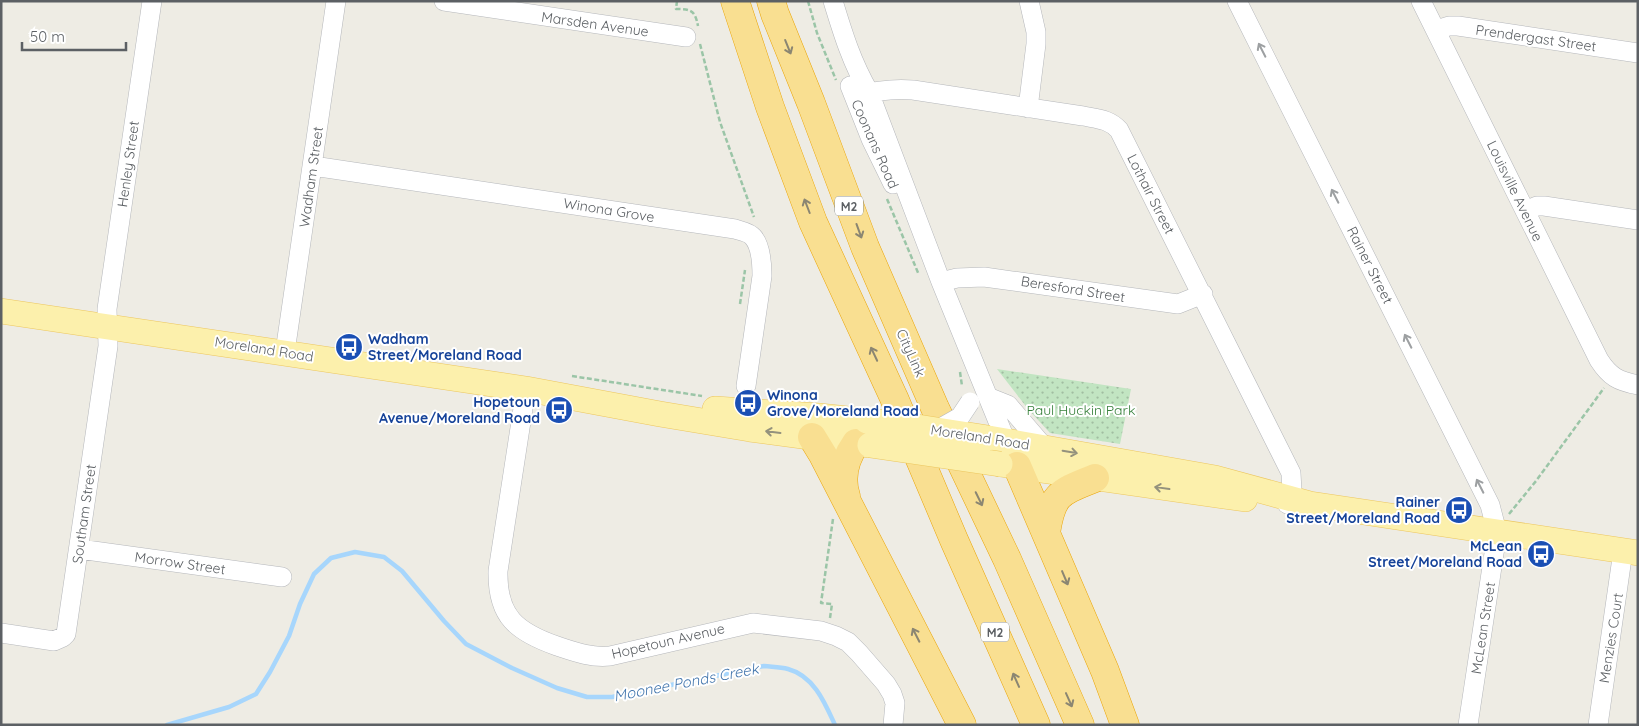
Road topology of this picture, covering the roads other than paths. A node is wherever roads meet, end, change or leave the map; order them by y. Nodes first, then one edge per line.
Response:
1 (152, 1) edge
2 (336, 1) edge
3 (444, 1) edge
4 (734, 1) edge
5 (771, 1) edge
6 (823, 1) edge
7 (833, 1) edge
8 (1029, 1) edge
9 (1237, 1) edge
10 (1421, 1) edge
11 (1436, 30) junction
12 (695, 37) road end
13 (1638, 53) edge
14 (861, 94) junction
15 (1028, 108) junction
16 (313, 166) junction
17 (1524, 211) junction
18 (1638, 220) edge
19 (941, 282) junction
20 (1203, 294) junction
21 (1, 310) edge
22 (108, 326) junction
23 (285, 352) junction
24 (1638, 385) edge
25 (746, 386) dead end
26 (526, 389) junction
27 (979, 400) junction
28 (937, 430) junction
29 (866, 436) junction
30 (812, 437) junction
31 (1044, 447) junction
32 (1002, 452) junction
33 (1095, 478) junction
34 (1295, 502) junction
35 (855, 518) junction
36 (1503, 523) junction
37 (1046, 533) junction
38 (79, 549) junction
39 (1631, 552) edge
40 (282, 577) dead end
41 (1, 633) edge
42 (893, 725) edge
43 (962, 725) edge
44 (1036, 725) edge
45 (1080, 725) edge
46 (1125, 725) edge
47 (1468, 725) edge
48 (1598, 725) edge

1 - 22 street, Henley Street
2 - 16 street, Wadham Street
3 - 12 street, Marsden Avenue
44 -> 4 highway, M2
5 -> 45 highway, CityLink / M2
6 - 14 street, Coonans Road
7 - 14 street, Coonans Road
8 - 15 street
36 -> 9 street, Rainer Street
10 - 11 street, Louisville Avenue
11 - 13 street, Prendergast Street
11 - 17 street, Louisville Avenue
14 - 15 street, Lothair Street
14 - 19 street, Coonans Road
15 - 20 street, Lothair Street
16 - 23 street, Wadham Street
16 - 25 street, Winona Grove
17 - 18 street
17 - 24 street, Louisville Avenue
19 - 20 street, Beresford Street
19 - 27 street, Coonans Road
20 - 34 street, Lothair Street
21 - 22 main road, Moreland Road
22 - 23 main road, Moreland Road
22 - 38 street, Southam Street
23 - 26 main road, Moreland Road
26 - 29 main road, Moreland Road
30 -> 26 main road, Moreland Road
26 - 42 street, Hopetoun Avenue
27 - 28 street, bridge
27 - 31 street
27 - 32 street
28 - 29 main road, Moreland Road, bridge
28 - 32 main road, Moreland Road, bridge
29 - 30 main road, Moreland Road
29 - 32 main road, Moreland Road, bridge
29 - 35 highway
30 - 35 highway
31 - 32 main road, Moreland Road
31 -> 34 main road, Moreland Road
32 - 33 main road, Moreland Road
32 - 37 highway
34 -> 33 main road, Moreland Road
33 - 37 highway
34 - 36 main road, Moreland Road
43 -> 35 highway
36 - 39 main road, Moreland Road
36 - 47 street, McLean Street
37 -> 46 highway
38 - 40 street, Morrow Street
38 - 41 street, Southam Street
39 - 48 street, Menzies Court

